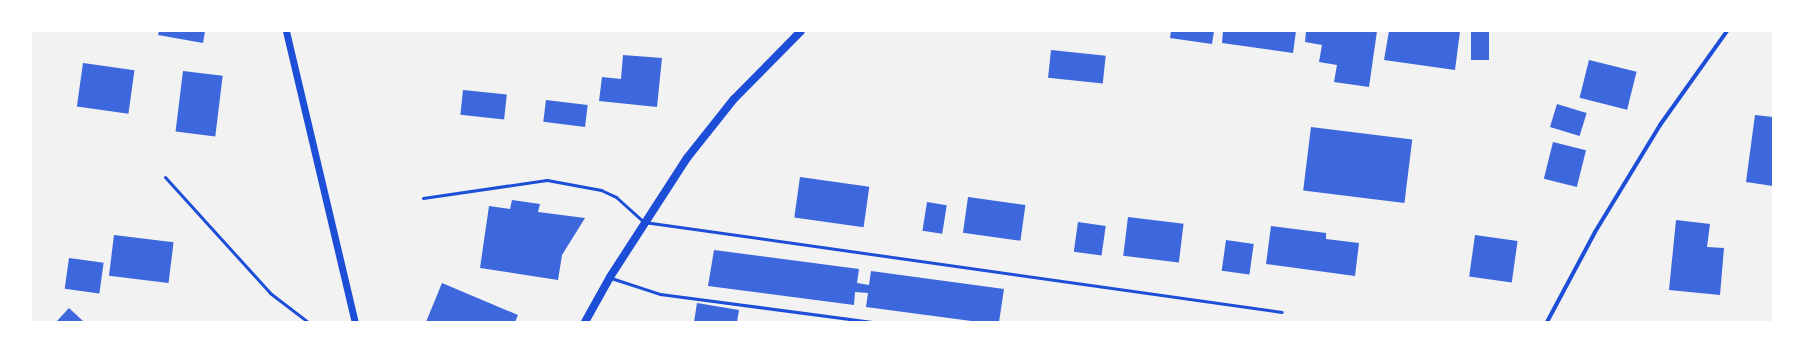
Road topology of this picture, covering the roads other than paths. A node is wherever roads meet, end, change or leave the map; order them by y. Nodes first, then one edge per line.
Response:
1 (286, 31) edge
2 (801, 31) edge
3 (1727, 31) edge
4 (166, 177) dead end
5 (423, 198) dead end
6 (644, 222) junction
7 (610, 277) junction
8 (1282, 312) dead end
9 (308, 322) edge
10 (355, 322) edge
11 (585, 322) edge
12 (872, 322) edge
13 (1547, 322) edge

1 - 10 street
2 - 6 main road
3 - 13 street
4 - 9 lane
5 - 6 lane
6 - 7 main road
6 - 8 lane
7 - 11 main road
7 - 12 lane

